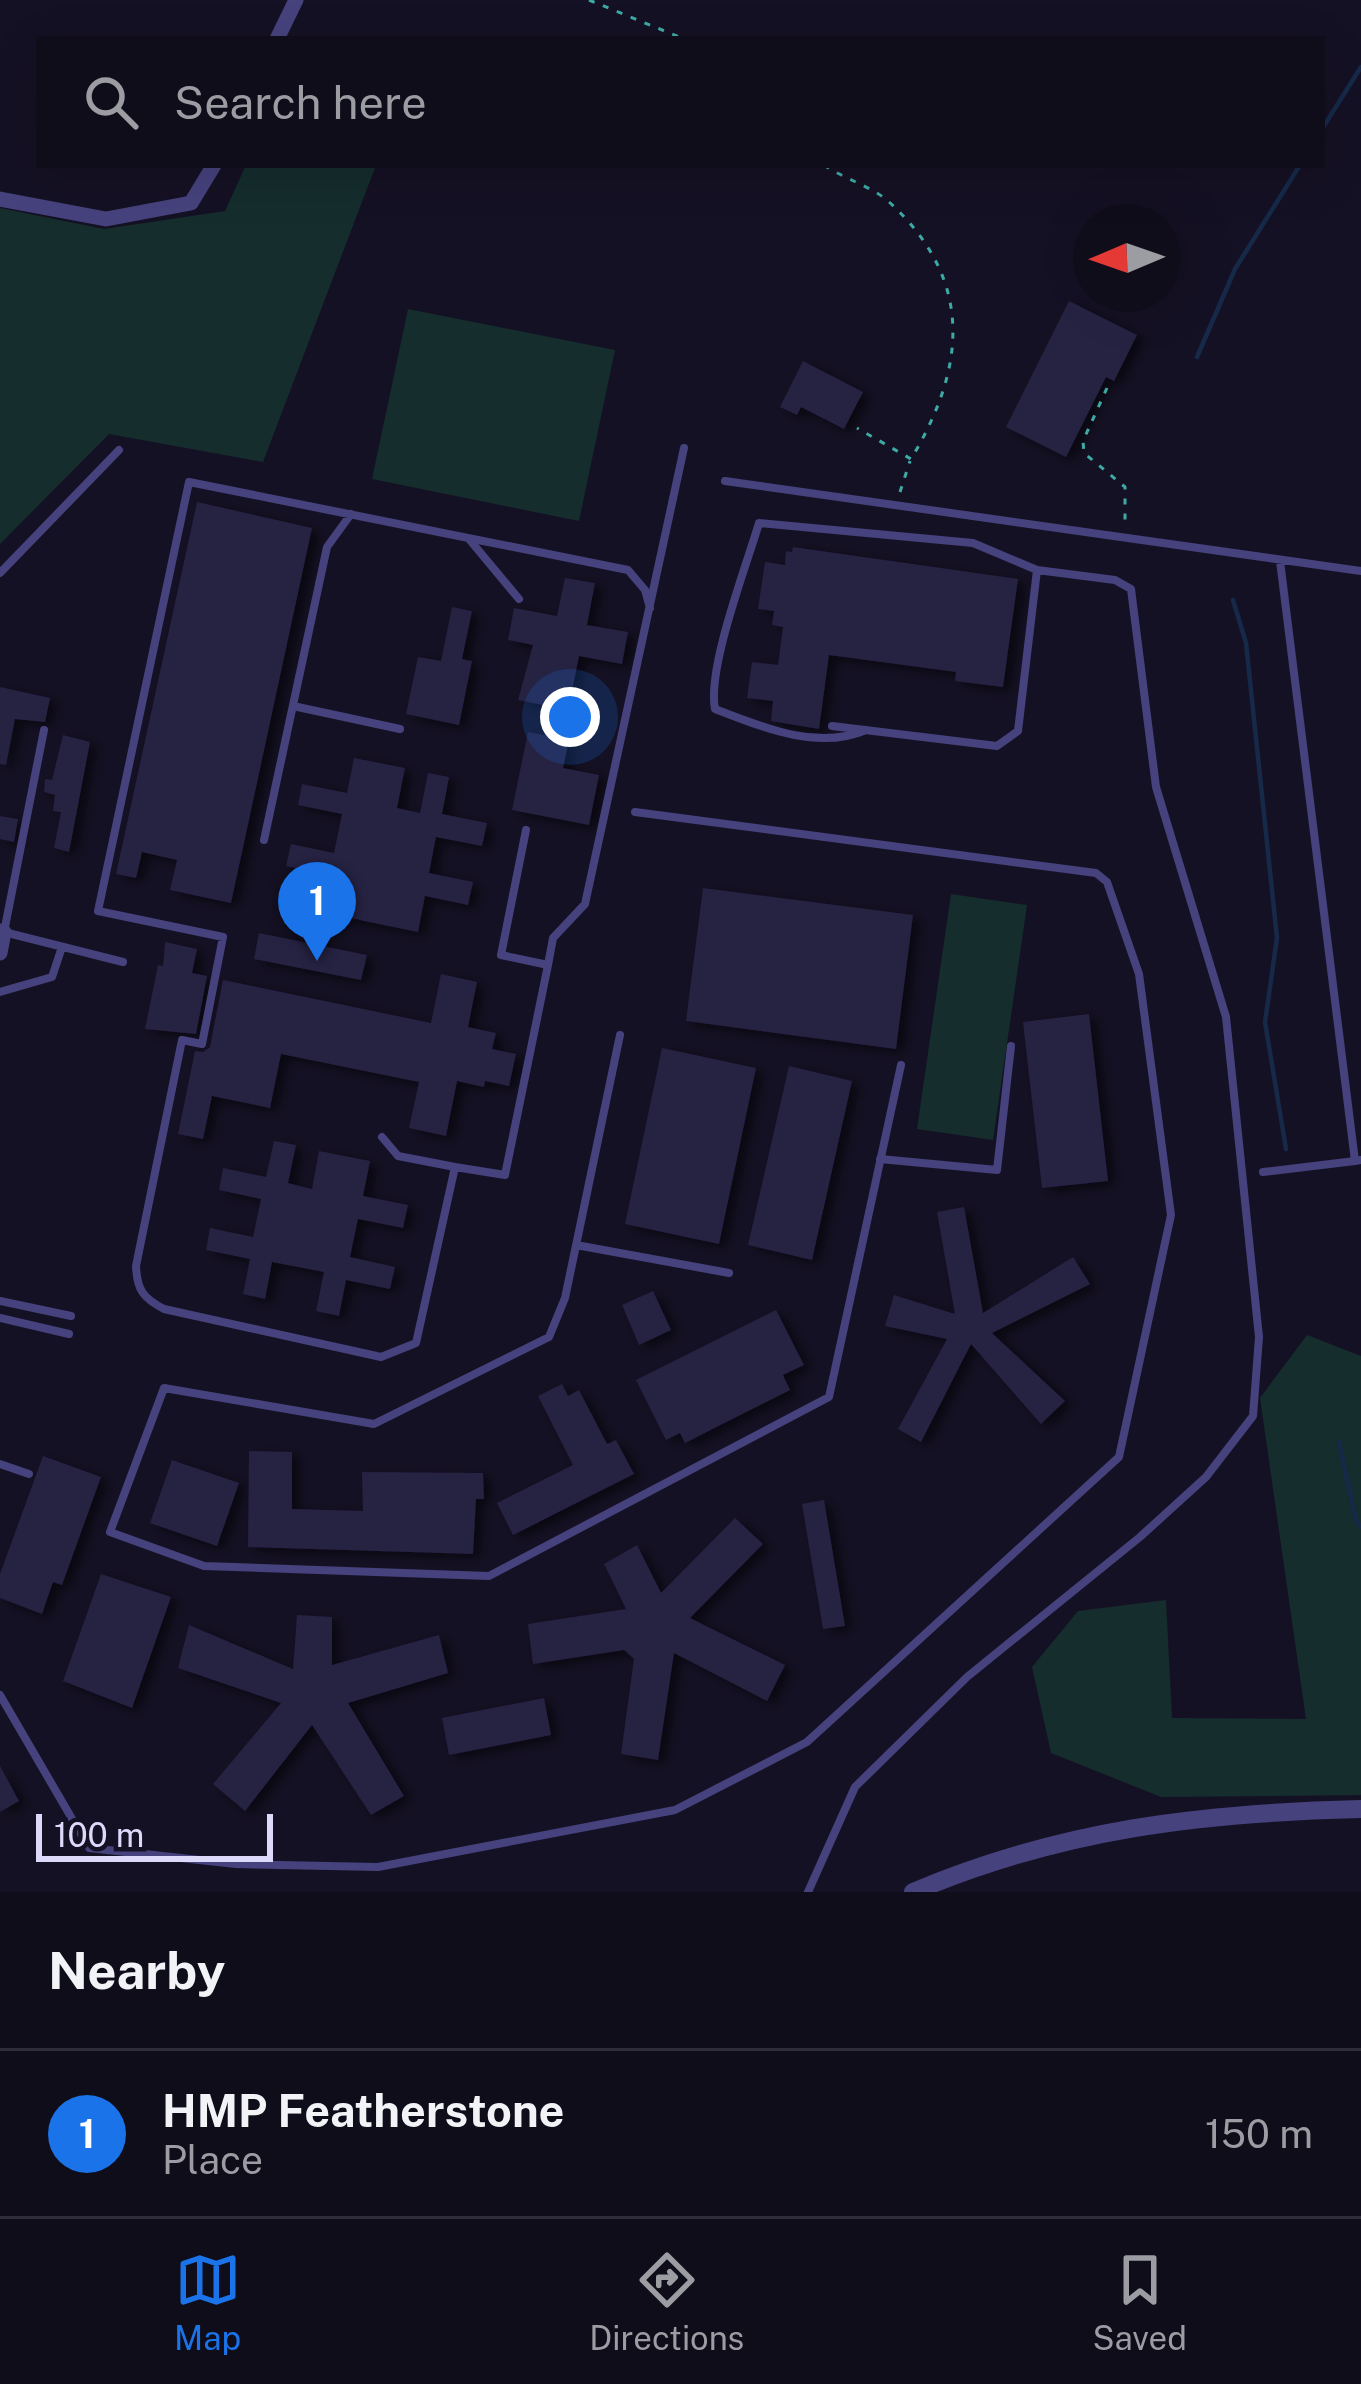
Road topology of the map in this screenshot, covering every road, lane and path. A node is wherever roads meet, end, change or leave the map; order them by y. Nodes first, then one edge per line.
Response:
1 (296, 0) edge
2 (589, 0) edge
3 (278, 36) edge
4 (678, 36) edge
5 (212, 168) edge
6 (829, 168) edge
7 (0, 199) edge
8 (1107, 388) dead end
9 (857, 428) dead end
10 (684, 448) dead end
11 (119, 450) dead end
12 (911, 459) junction
13 (725, 481) dead end
14 (897, 506) junction
15 (351, 514) junction
16 (468, 538) junction
17 (1124, 538) junction
18 (1280, 561) junction
19 (1037, 570) junction
20 (1361, 571) edge
21 (0, 573) edge
22 (519, 599) dead end
23 (650, 608) junction
24 (293, 706) junction
25 (832, 726) dead end
26 (44, 730) dead end
27 (400, 730) dead end
28 (866, 730) junction
29 (635, 812) dead end
30 (526, 830) dead end
31 (264, 840) dead end
32 (2, 932) edge
33 (62, 947) junction
34 (0, 953) edge
35 (123, 962) dead end
36 (548, 965) junction
37 (0, 992) edge
38 (620, 1035) dead end
39 (1011, 1046) dead end
40 (901, 1065) dead end
41 (382, 1138) dead end
42 (880, 1160) junction
43 (1358, 1161) edge
44 (455, 1167) junction
45 (1263, 1172) dead end
46 (576, 1245) junction
47 (729, 1273) dead end
48 (0, 1301) edge
49 (71, 1316) dead end
50 (0, 1318) edge
51 (69, 1334) dead end
52 (0, 1464) edge
53 (29, 1474) dead end
54 (0, 1695) edge
55 (1361, 1809) edge
56 (808, 1892) edge
57 (913, 1892) edge

1 - 3 street
2 - 4 path
5 - 7 street
6 - 12 path
8 - 17 path
9 - 12 path
10 - 23 lane
11 - 21 lane
12 - 14 path
13 - 14 lane
14 - 17 lane
15 - 16 lane
15 - 24 lane
15 - 44 lane
16 - 22 lane
16 - 23 lane
17 - 18 lane
18 - 20 lane
18 - 43 lane
19 - 28 lane
19 - 28 lane
19 - 56 lane
23 - 36 lane
24 - 27 lane
24 - 31 lane
25 - 28 lane
26 - 32 lane
29 - 54 lane
30 - 36 lane
32 - 33 lane
32 - 34 street
33 - 35 lane
33 - 37 lane
36 - 44 lane
38 - 46 lane
39 - 42 lane
40 - 42 lane
41 - 44 lane
42 - 46 lane
43 - 45 lane
46 - 47 lane
48 - 49 lane
50 - 51 lane
52 - 53 lane
55 - 57 street

